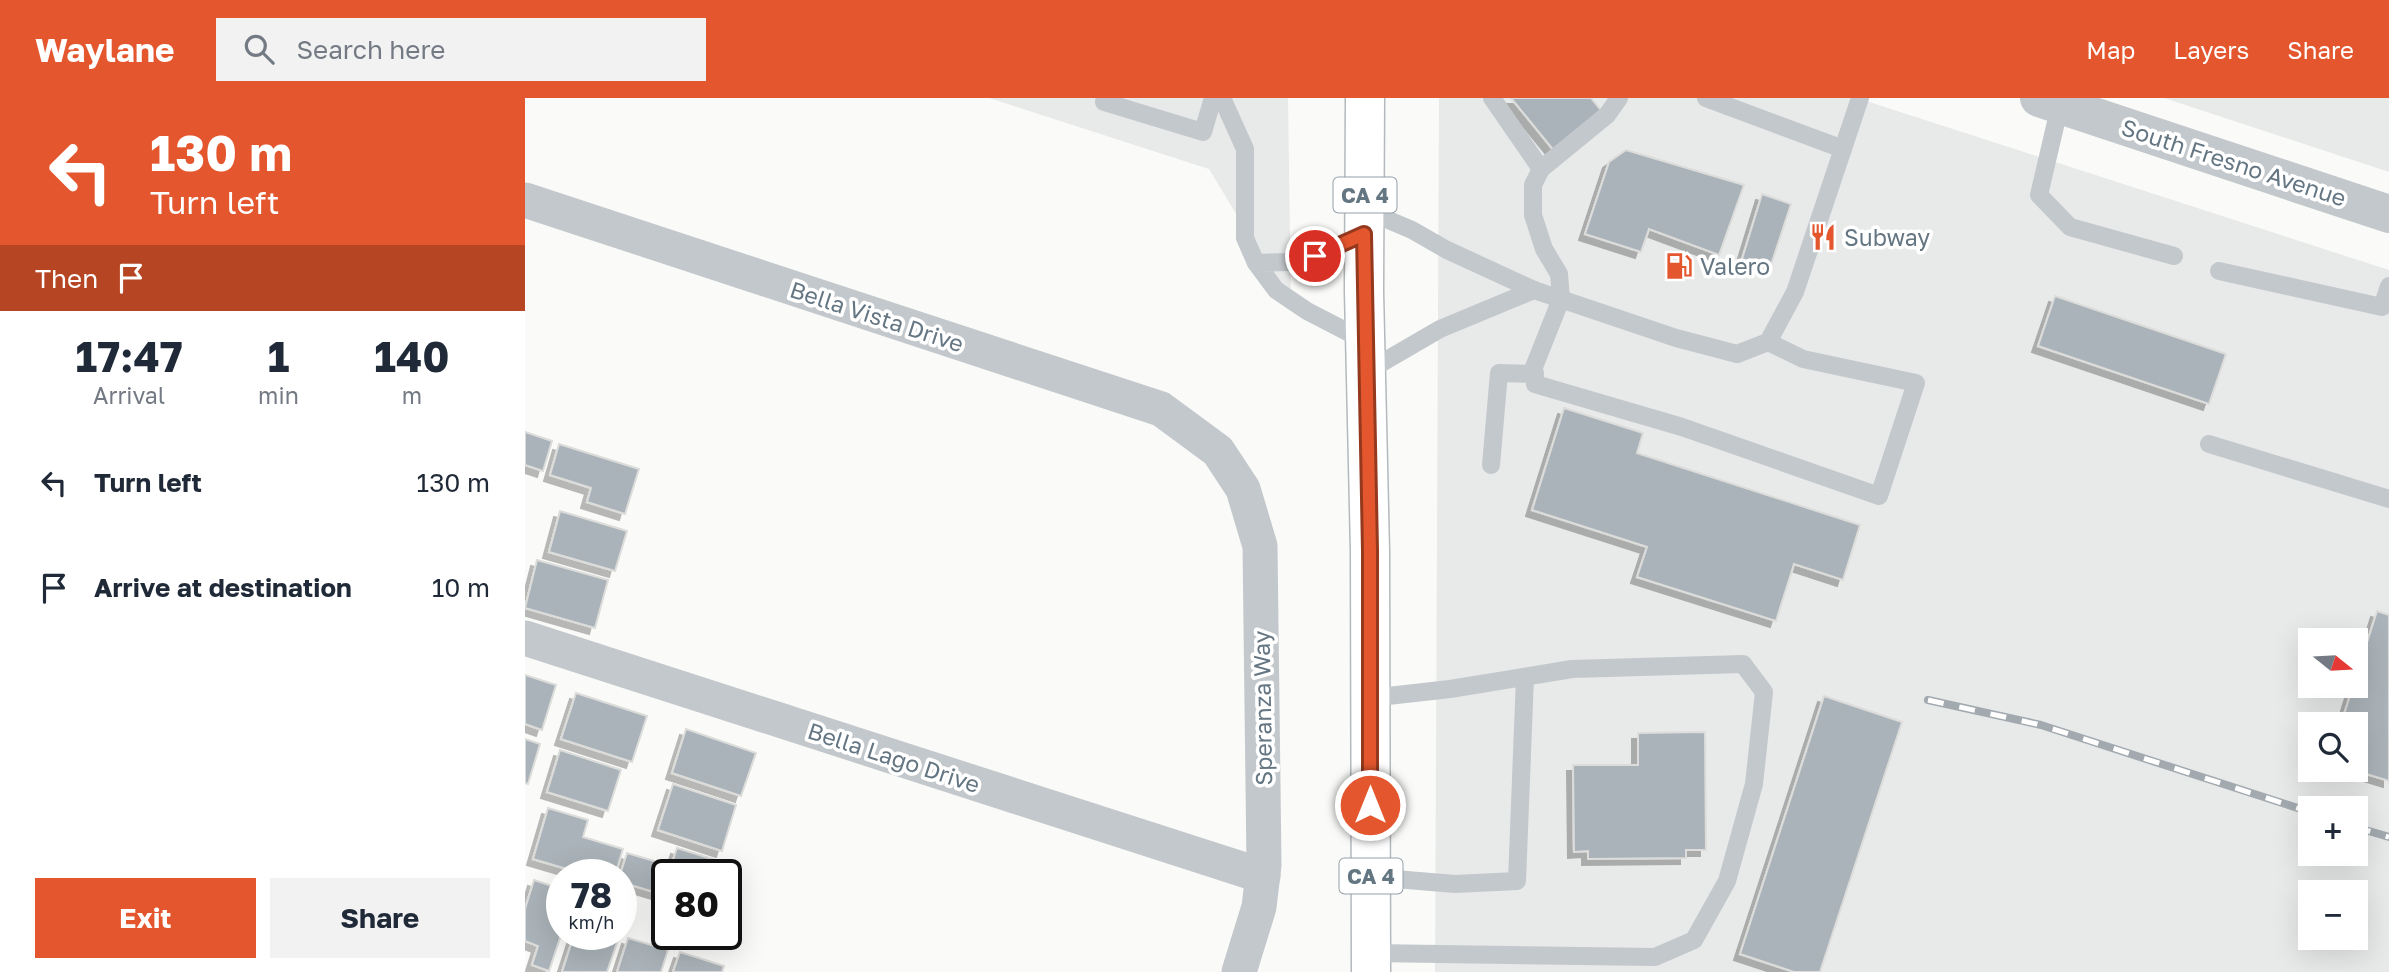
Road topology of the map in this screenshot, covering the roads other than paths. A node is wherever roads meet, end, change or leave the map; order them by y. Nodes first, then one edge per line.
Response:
1 (1105, 98) edge
2 (1213, 98) edge
3 (1222, 98) edge
4 (1365, 98) edge
5 (1492, 98) edge
6 (1619, 98) edge
7 (1706, 98) edge
8 (1860, 98) edge
9 (2049, 102) edge
10 (1843, 149) junction
11 (1541, 169) junction
12 (525, 201) edge
13 (2389, 214) edge
14 (1364, 222) junction
15 (2174, 256) dead end
16 (1256, 263) junction
17 (2219, 271) dead end
18 (2389, 286) edge
19 (1534, 290) junction
20 (1561, 299) junction
21 (1768, 342) junction
22 (1366, 356) junction
23 (1535, 374) junction
24 (2209, 444) dead end
25 (1217, 451) joint
26 (1491, 466) dead end
27 (2389, 499) edge
28 (525, 638) edge
29 (1525, 677) junction
30 (1370, 698) junction
31 (1263, 876) junction
32 (1371, 877) junction
33 (1371, 963) edge
34 (1239, 972) edge

1 - 2 lane
3 - 16 lane
4 - 14 highway, CA 4
5 - 11 lane
6 - 11 lane
7 - 10 lane
8 - 10 lane
9 - 13 street, South Fresno Avenue
9 - 15 lane
10 - 21 lane
11 - 20 lane
12 - 25 street, Bella Vista Drive
14 - 16 lane
14 - 19 lane
14 - 22 highway, CA 4
16 - 22 lane
17 - 18 lane
19 - 20 lane
19 - 22 lane
20 - 21 lane
20 - 23 lane
21 - 23 lane
22 - 30 highway, CA 4
23 - 26 lane
24 - 27 lane
25 - 31 street, Speranza Way
28 - 31 street, Bella Lago Drive
29 - 30 lane
29 - 32 lane
29 - 33 lane
30 - 32 highway, CA 4
31 - 34 street, Speranza Way
32 - 33 highway, CA 4

